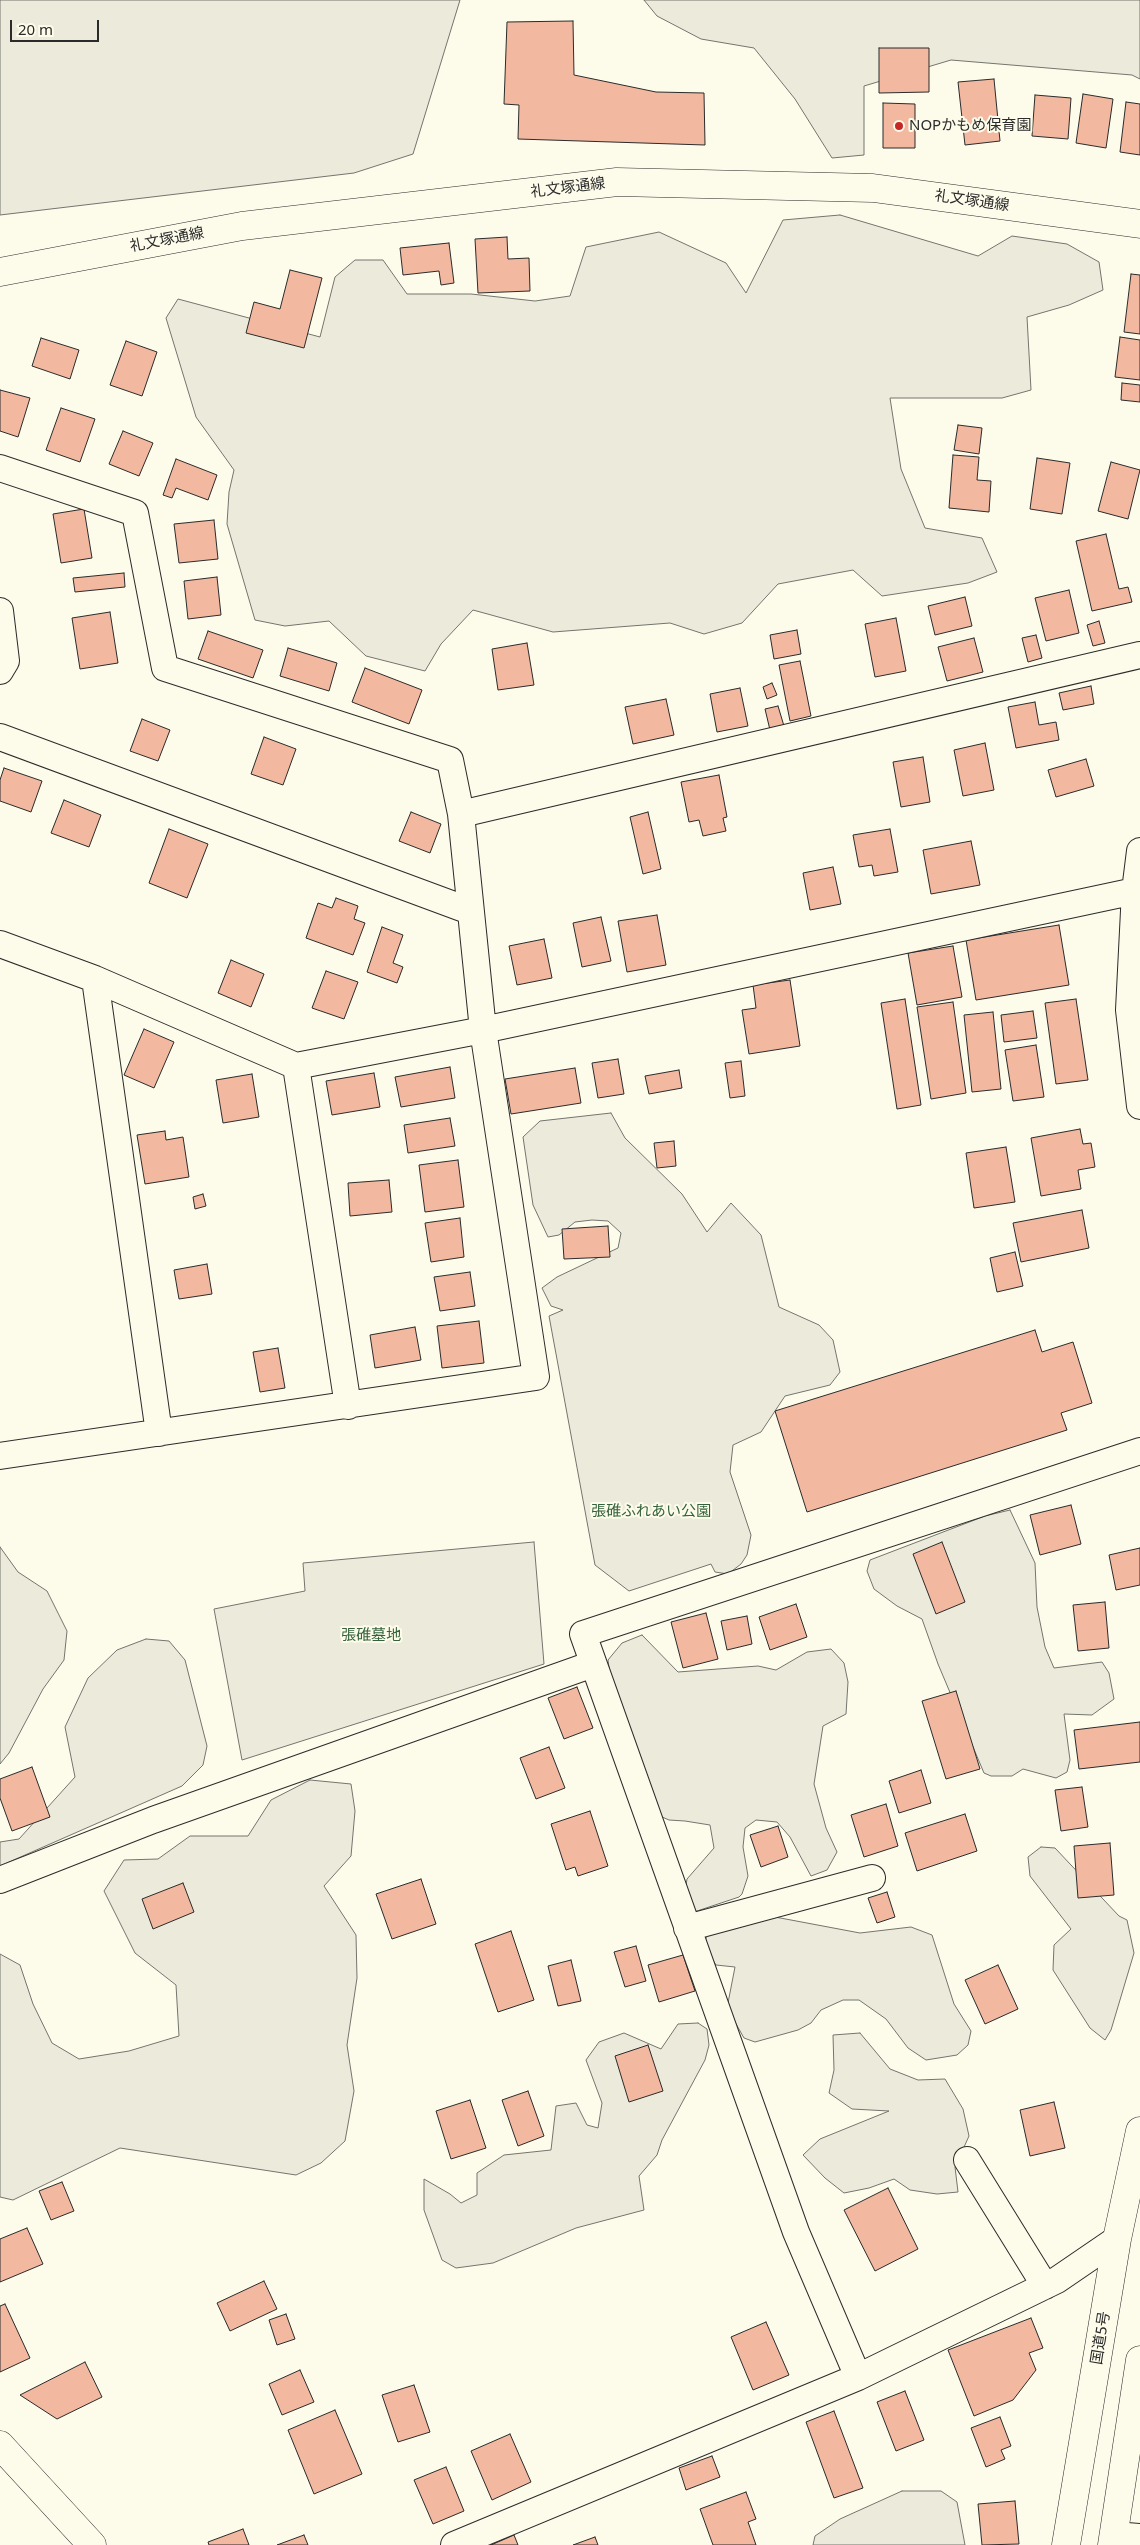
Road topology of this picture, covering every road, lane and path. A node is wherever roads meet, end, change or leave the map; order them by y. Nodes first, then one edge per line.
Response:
1 (1140, 224) edge
2 (0, 272) edge
3 (0, 468) edge
4 (0, 611) edge
5 (1140, 655) edge
6 (0, 671) edge
7 (0, 737) edge
8 (461, 814) junction
9 (1140, 851) edge
10 (1135, 891) junction
11 (470, 911) junction
12 (0, 944) edge
13 (95, 980) junction
14 (482, 1030) junction
15 (296, 1066) junction
16 (1140, 1106) edge
17 (348, 1406) junction
18 (159, 1433) junction
19 (1140, 1452) edge
20 (0, 1456) edge
21 (593, 1664) junction
22 (872, 1878) dead end
23 (0, 1880) edge
24 (686, 1928) junction
25 (1140, 2131) edge
26 (967, 2160) dead end
27 (1117, 2239) junction
28 (1046, 2286) junction
29 (1140, 2360) edge
30 (858, 2377) junction
31 (0, 2445) edge
32 (1122, 2539) edge
33 (92, 2545) edge
34 (454, 2545) edge
35 (1066, 2545) edge

1 - 2 main road, 礼文塚通線
3 - 8 street
4 - 6 street
5 - 8 street
7 - 11 street
8 - 11 street
9 - 10 street
10 - 14 street
10 - 16 street
11 - 14 street
12 - 13 street
13 - 15 street
13 - 18 street
14 - 15 street
14 - 17 street
15 - 17 street
17 - 18 street
18 - 20 street
19 - 21 street
21 - 23 street
21 - 24 street
22 - 24 street
24 - 30 street
25 - 27 main road, 国道5号
26 - 28 street
27 - 28 street
27 - 35 main road, 国道5号
28 - 30 street
29 - 32 main road
30 - 34 street
31 - 33 main road

